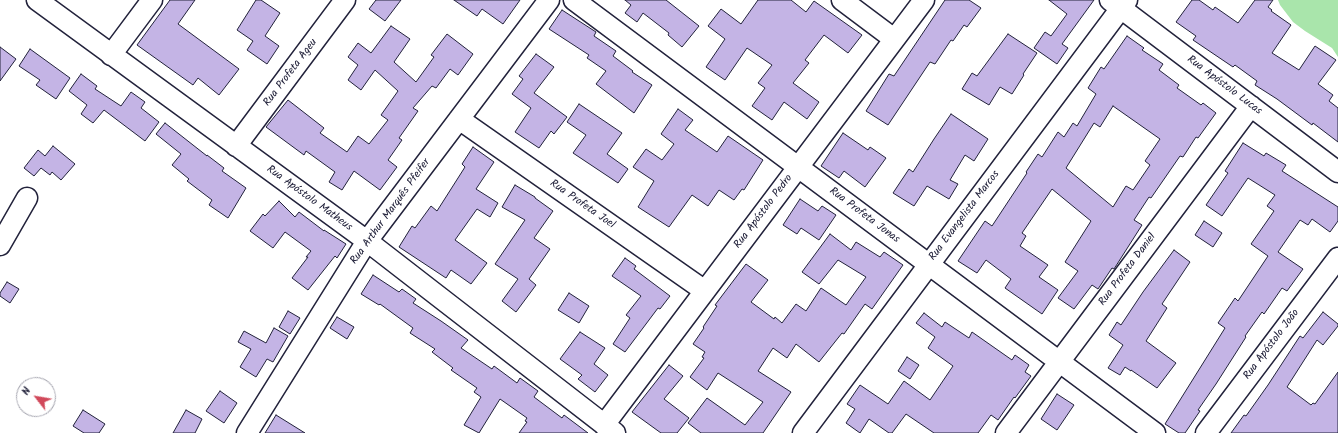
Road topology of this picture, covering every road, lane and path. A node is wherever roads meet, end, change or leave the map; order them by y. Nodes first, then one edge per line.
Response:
1 (36, 0) edge
2 (152, 0) edge
3 (345, 0) edge
4 (549, 0) edge
5 (574, 0) edge
6 (842, 0) edge
7 (924, 0) edge
8 (1119, 3) edge
9 (894, 39) junction
10 (111, 55) junction
11 (1251, 106) junction
12 (459, 119) junction
13 (236, 146) junction
14 (798, 167) junction
15 (1338, 172) edge
16 (27, 198) dead end
17 (367, 241) junction
18 (0, 245) edge
19 (1338, 258) edge
20 (929, 265) junction
21 (705, 291) junction
22 (1059, 362) junction
23 (610, 429) edge
24 (247, 433) edge
25 (803, 433) edge
26 (1006, 433) edge
27 (1155, 433) edge
28 (1206, 433) edge

1 - 10 street, Rua Apóstolo Matheus
2 - 10 street
3 - 13 street, Rua Profeta Ageu
4 - 12 street, Rua Arthur Marquês Pfeifer
5 - 14 street, Rua Profeta Jonas
6 - 9 street
7 - 9 street, Rua Apóstolo Pedro
8 - 11 street, Rua Apóstolo Lucas
8 - 20 street, Rua Evangelista Marcos
9 - 14 street, Rua Apóstolo Pedro
10 - 13 street, Rua Apóstolo Matheus
11 - 15 street, Rua Apóstolo Lucas
11 - 22 street, Rua Profeta Daniel
12 - 17 street, Rua Arthur Marquês Pfeifer
12 - 21 street, Rua Profeta Joel
13 - 17 street, Rua Apóstolo Matheus
14 - 20 street, Rua Profeta Jonas
14 - 21 street, Rua Apóstolo Pedro
16 - 18 street
17 - 23 street, Rua Apóstolo Matheus
17 - 24 street, Rua Arthur Marquês Pfeifer
19 - 28 street, Rua Apóstolo João
20 - 22 street, Rua Profeta Jonas
20 - 25 street, Rua Evangelista Marcos
21 - 23 street, Rua Apóstolo Pedro
22 - 26 street, Rua Profeta Daniel
22 - 27 street, Rua Profeta Jonas

